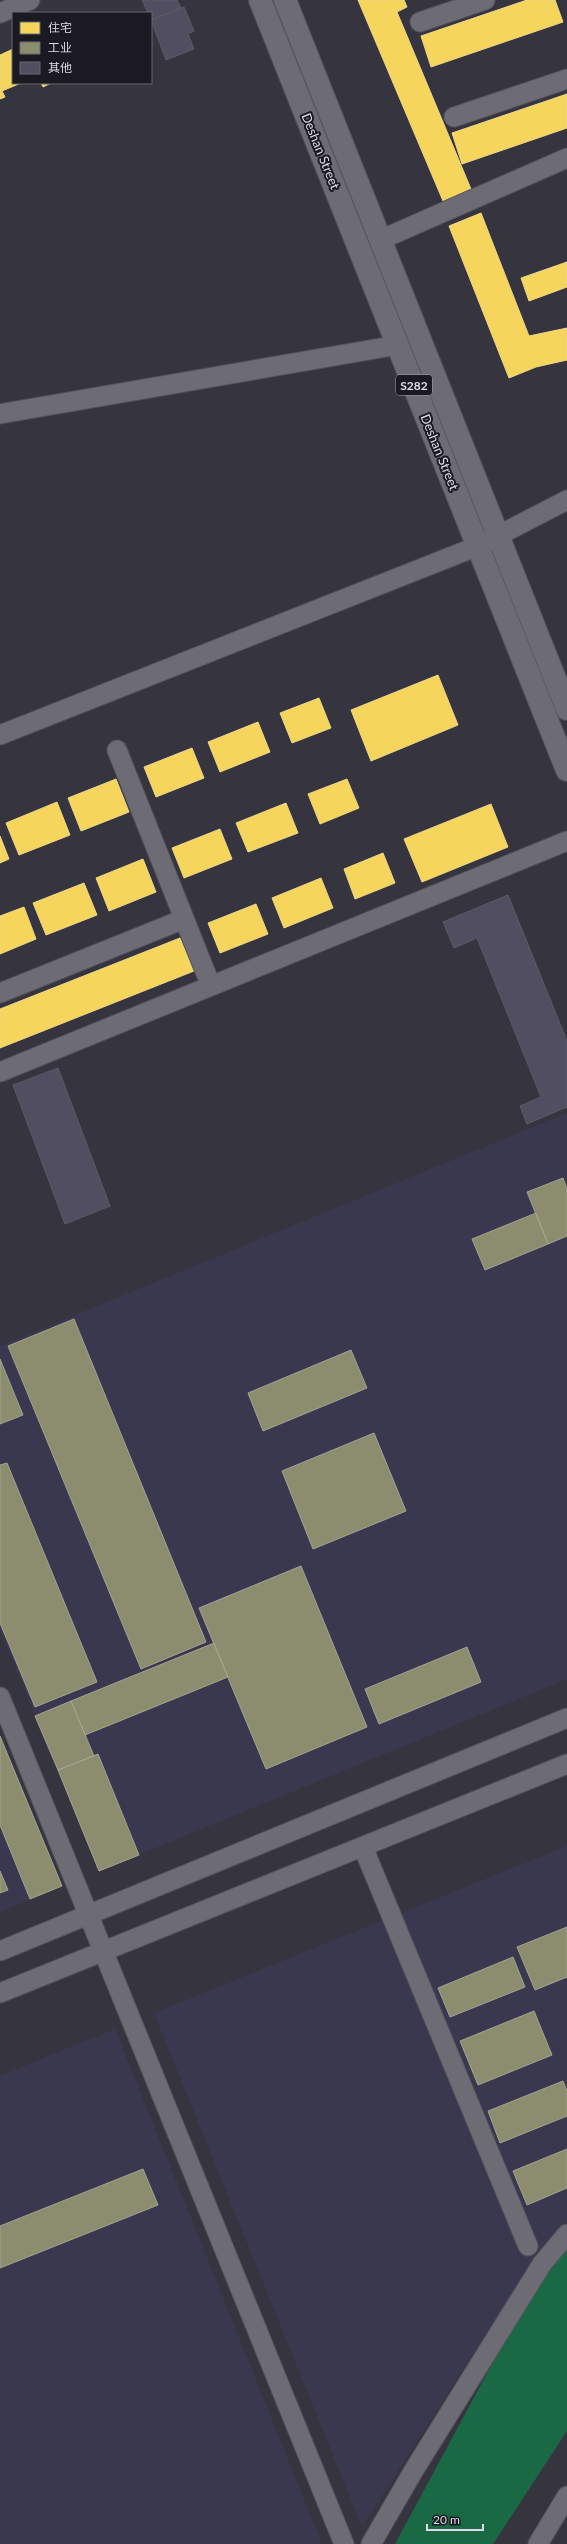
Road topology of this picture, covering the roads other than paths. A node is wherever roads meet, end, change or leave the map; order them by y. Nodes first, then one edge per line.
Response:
1 (30, 0) edge
2 (260, 0) edge
3 (285, 0) edge
4 (485, 0) edge
5 (0, 13) edge
6 (420, 22) dead end
7 (567, 79) edge
8 (454, 117) dead end
9 (567, 158) edge
10 (380, 240) junction
11 (398, 344) junction
12 (0, 414) edge
13 (567, 500) edge
14 (498, 536) junction
15 (478, 546) junction
16 (567, 709) edge
17 (0, 735) edge
18 (117, 750) dead end
19 (567, 770) edge
20 (567, 841) edge
21 (184, 918) junction
22 (211, 986) junction
23 (0, 993) edge
24 (0, 1072) edge
25 (0, 1697) edge
26 (567, 1718) edge
27 (567, 1764) edge
28 (363, 1846) junction
29 (89, 1916) junction
30 (0, 1951) edge
31 (103, 1952) junction
32 (0, 1993) edge
33 (567, 2234) edge
34 (528, 2246) dead end
35 (567, 2496) edge
36 (344, 2544) edge
37 (371, 2544) edge
38 (538, 2544) edge

1 - 5 street
2 - 11 main road, Deshan Street / S282
3 - 10 main road, Deshan Street / S282
4 - 6 street
7 - 8 street
9 - 10 street
10 - 14 main road, Deshan Street / S282
11 - 12 street
11 - 15 main road, Deshan Street / S282
13 - 14 street
14 - 15 street
14 - 16 main road, Deshan Street / S282
15 - 17 street
15 - 19 main road, Deshan Street / S282
18 - 21 street
20 - 22 street
21 - 22 street
21 - 23 street
22 - 24 street
25 - 29 street
26 - 29 street
27 - 28 street
28 - 31 street
28 - 34 street
29 - 30 street
29 - 31 street
31 - 32 street
31 - 36 street
33 - 37 street
35 - 38 street

